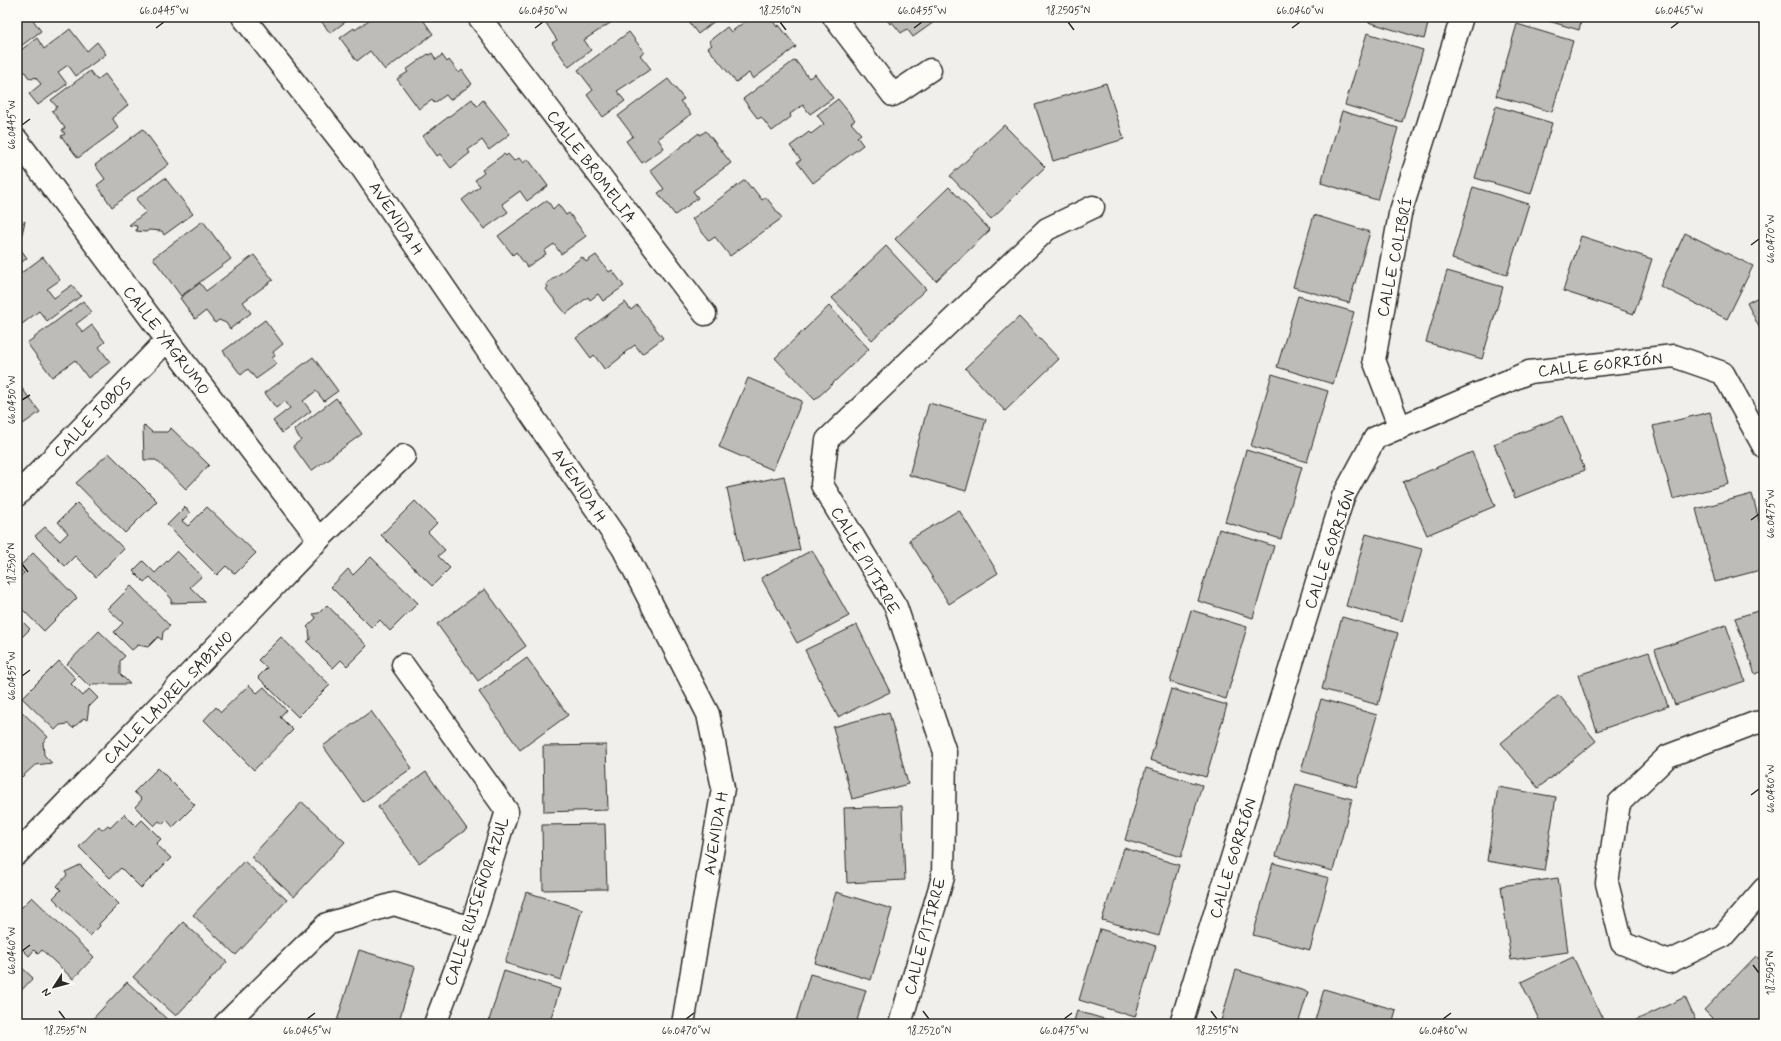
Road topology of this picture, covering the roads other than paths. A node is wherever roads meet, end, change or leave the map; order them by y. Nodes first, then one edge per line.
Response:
1 (243, 17) edge
2 (479, 17) edge
3 (834, 17) edge
4 (1462, 17) edge
5 (930, 70) dead end
6 (17, 140) edge
7 (1093, 207) dead end
8 (705, 314) dead end
9 (167, 340) junction
10 (1400, 428) junction
11 (1764, 446) edge
12 (404, 456) dead end
13 (17, 495) edge
14 (319, 539) junction
15 (403, 665) dead end
16 (1764, 722) edge
17 (17, 854) edge
18 (1764, 889) edge
19 (471, 928) junction
20 (225, 1024) edge
21 (435, 1024) edge
22 (683, 1024) edge
23 (900, 1024) edge
24 (1180, 1024) edge

1 - 22 street, AVENIDA H
2 - 8 street, CALLE BROMELIA
3 - 5 street
4 - 10 street, CALLE COLIBRÍ
6 - 9 street, CALLE YAGRUMO
7 - 23 street, CALLE PITIRRE
9 - 13 street, CALLE JOBOS
9 - 14 street, CALLE YAGRUMO
10 - 11 street, CALLE GORRIÓN
10 - 24 street, CALLE GORRIÓN
12 - 14 street, CALLE LAUREL SABINO
14 - 17 street, CALLE LAUREL SABINO
15 - 19 street, CALLE RUISEÑOR AZUL
16 - 18 street
19 - 20 street
19 - 21 street, CALLE RUISEÑOR AZUL

